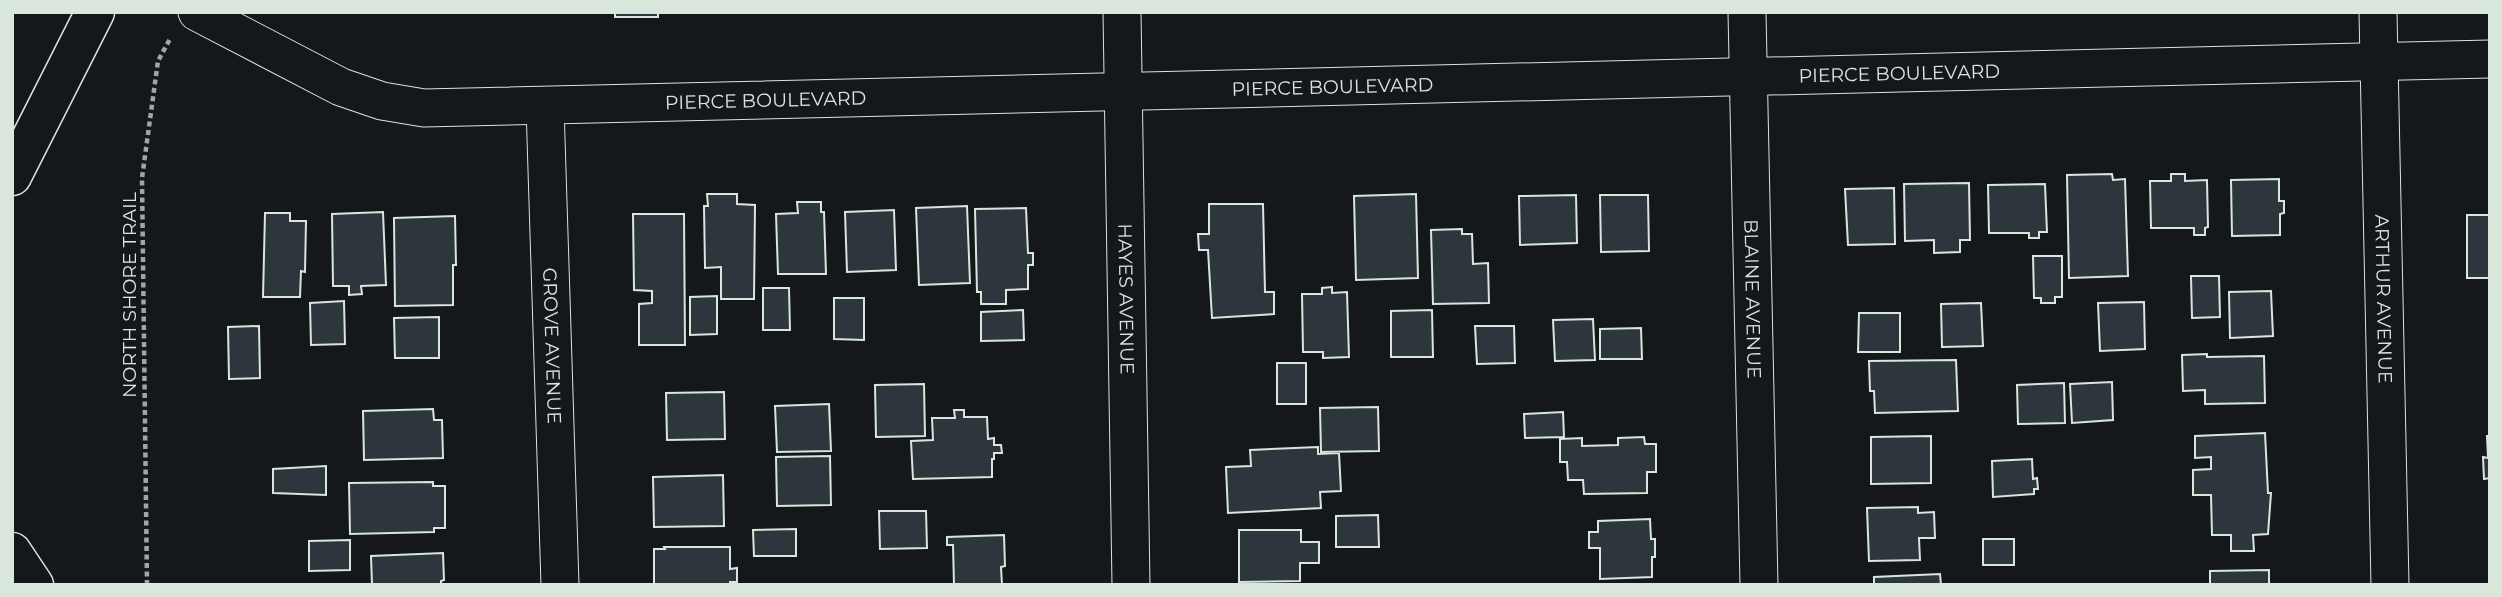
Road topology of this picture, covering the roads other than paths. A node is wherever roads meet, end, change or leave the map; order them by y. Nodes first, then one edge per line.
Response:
1 (95, 12) edge
2 (1122, 12) edge
3 (1747, 12) edge
4 (2378, 12) edge
5 (187, 18) edge
6 (2490, 59) edge
7 (2379, 62) junction
8 (1748, 77) junction
9 (1123, 92) junction
10 (545, 106) junction
11 (12, 176) edge
12 (12, 552) edge
13 (34, 585) edge
14 (560, 585) edge
15 (1131, 585) edge
16 (1759, 585) edge
17 (2390, 585) edge

1 - 11 street
2 - 9 street, HAYES AVENUE
3 - 8 street, BLAINE AVENUE
4 - 7 street, ARTHUR AVENUE
5 - 10 street, PIERCE BOULEVARD
6 - 7 street, PIERCE BOULEVARD
7 - 8 street, PIERCE BOULEVARD
7 - 17 street, ARTHUR AVENUE
8 - 9 street, PIERCE BOULEVARD
8 - 16 street, BLAINE AVENUE
9 - 10 street, PIERCE BOULEVARD
9 - 15 street, HAYES AVENUE
10 - 14 street, GROVE AVENUE
12 - 13 street

